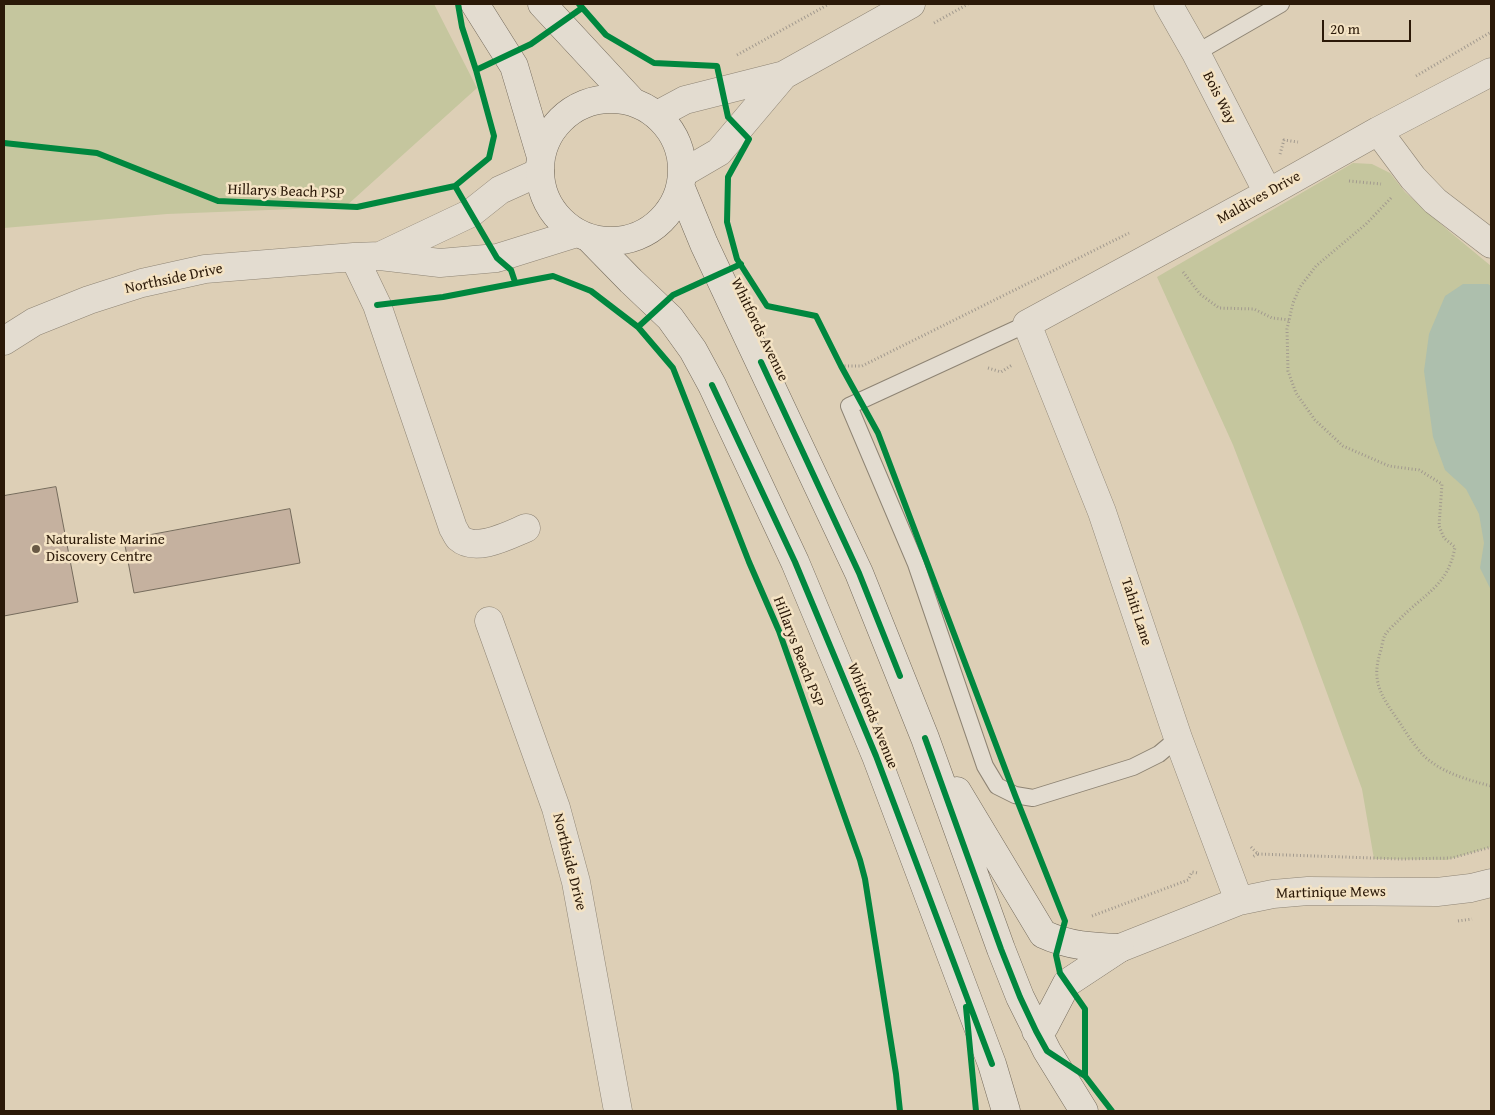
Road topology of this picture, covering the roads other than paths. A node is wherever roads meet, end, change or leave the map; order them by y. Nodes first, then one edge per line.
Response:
1 (475, 4) edge
2 (542, 4) edge
3 (911, 4) edge
4 (1168, 4) edge
5 (1281, 4) edge
6 (1196, 53) junction
7 (1491, 72) edge
8 (784, 75) junction
9 (632, 100) junction
10 (657, 115) junction
11 (1378, 131) junction
12 (540, 165) junction
13 (682, 180) junction
14 (1264, 185) junction
15 (583, 235) junction
16 (1491, 244) edge
17 (367, 256) junction
18 (1027, 324) junction
19 (4, 341) edge
20 (526, 528) dead end
21 (489, 621) dead end
22 (925, 738) junction
23 (1178, 738) junction
24 (1491, 883) edge
25 (1239, 901) junction
26 (1120, 948) junction
27 (1036, 1031) junction
28 (618, 1111) edge
29 (1006, 1111) edge
30 (1084, 1111) edge

1 - 12 street
2 - 9 street
3 - 8 street
4 - 6 street, Bois Way
5 - 6 lane
6 - 14 street, Bois Way
7 - 11 street, Maldives Drive
8 - 10 street
8 - 13 street
9 - 10 street
9 - 12 street
10 - 13 street
11 - 14 street, Maldives Drive
11 - 16 street
12 - 15 street
12 - 17 street, Northside Drive
13 - 15 street
13 - 22 street, Whitfords Avenue
14 - 18 street, Maldives Drive
15 - 17 street, Northside Drive
15 - 29 street, Whitfords Avenue
17 - 19 street, Northside Drive
17 - 20 street
18 - 23 street, Tahiti Lane
18 - 23 lane
21 - 28 street, Northside Drive
22 - 26 street
22 - 27 street, Whitfords Avenue
23 - 25 street, Tahiti Lane
24 - 25 street, Martinique Mews
25 - 26 street, Martinique Mews
26 - 27 street
27 - 30 street, Whitfords Avenue

